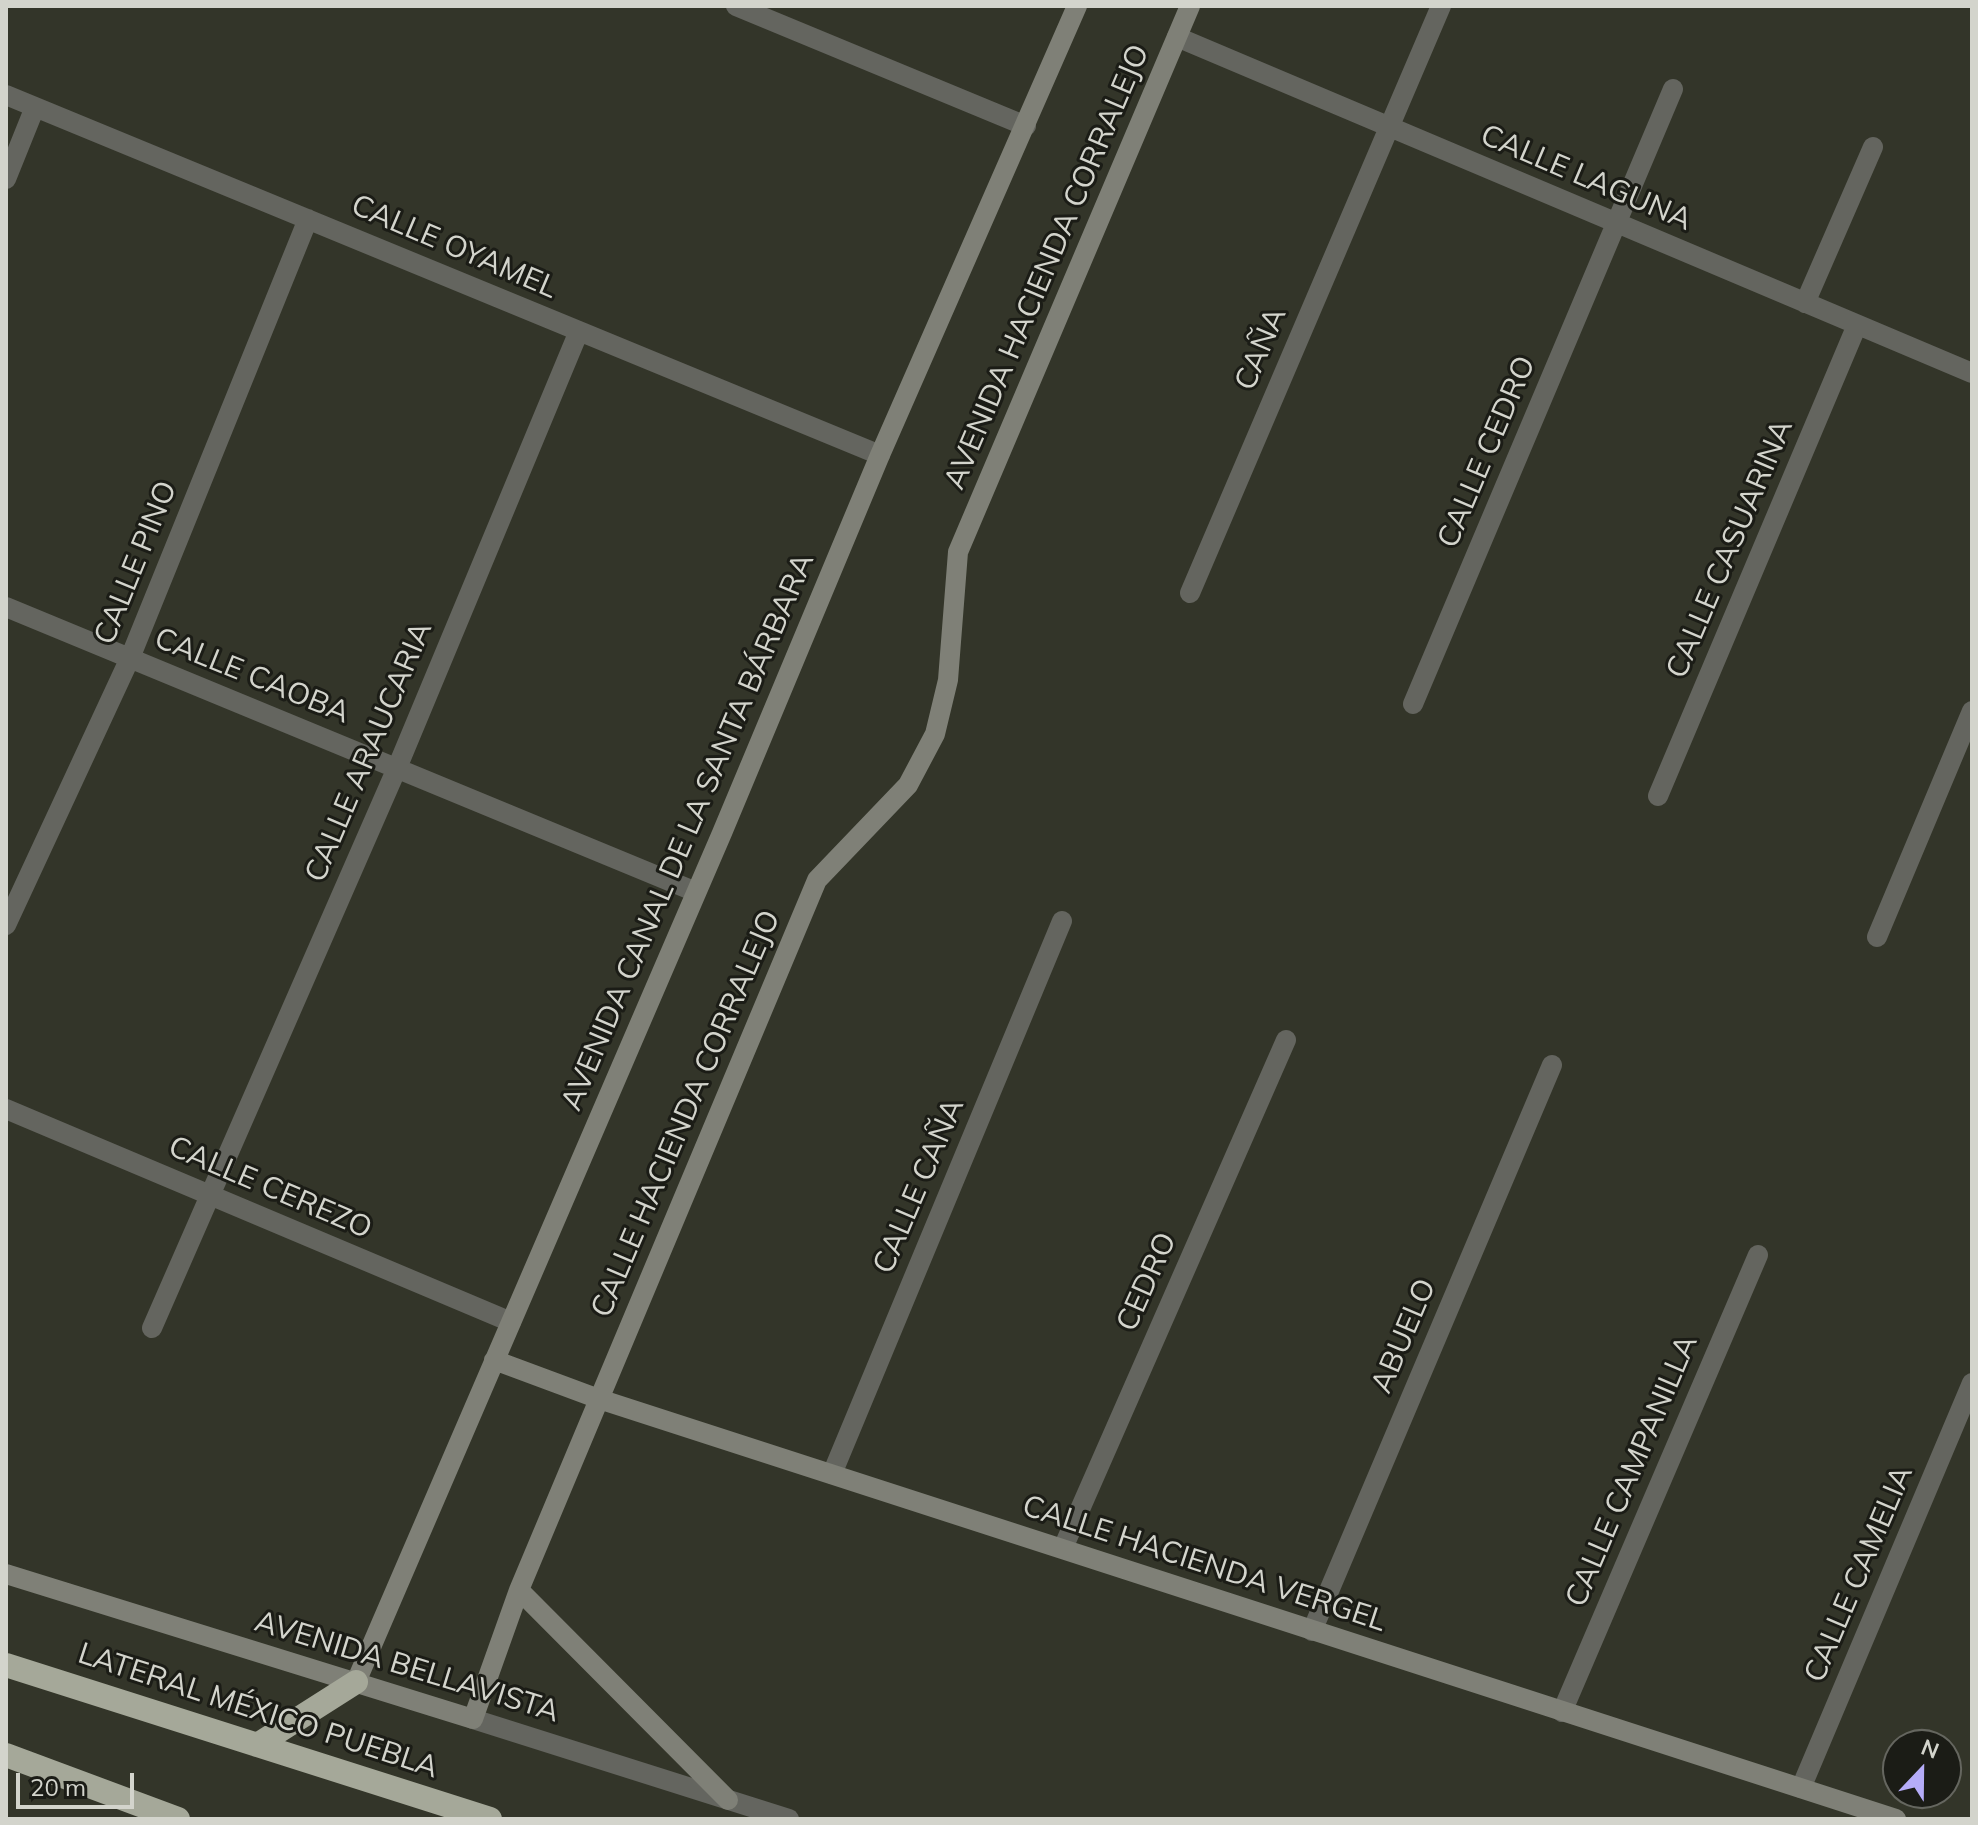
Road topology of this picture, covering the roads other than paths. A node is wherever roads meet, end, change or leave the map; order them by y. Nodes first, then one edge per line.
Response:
1 (736, 6) edge
2 (1077, 6) edge
3 (1190, 6) edge
4 (1441, 6) edge
5 (1177, 37) junction
6 (1673, 89) dead end
7 (6, 95) edge
8 (35, 107) junction
9 (1026, 126) junction
10 (1388, 127) junction
11 (1873, 147) dead end
12 (6, 179) edge
13 (308, 219) junction
14 (1616, 223) junction
15 (1805, 303) junction
16 (1857, 325) junction
17 (579, 331) junction
18 (1972, 373) edge
19 (880, 455) junction
20 (958, 552) joint
21 (1190, 593) dead end
22 (6, 607) edge
23 (130, 658) junction
24 (1413, 704) dead end
25 (1972, 711) edge
26 (397, 768) junction
27 (1658, 796) dead end
28 (696, 892) junction
29 (1062, 921) dead end
30 (6, 925) edge
31 (1877, 937) dead end
32 (1286, 1040) dead end
33 (1552, 1065) dead end
34 (6, 1109) edge
35 (208, 1194) junction
36 (1758, 1255) dead end
37 (511, 1322) junction
38 (152, 1328) dead end
39 (494, 1360) junction
40 (1972, 1383) edge
41 (599, 1399) junction
42 (832, 1474) junction
43 (1063, 1548) junction
44 (6, 1574) edge
45 (519, 1590) junction
46 (1312, 1631) junction
47 (6, 1665) edge
48 (356, 1682) junction
49 (1562, 1712) junction
50 (473, 1719) junction
51 (257, 1745) junction
52 (6, 1755) edge
53 (1801, 1788) junction
54 (728, 1800) junction
55 (178, 1819) edge
56 (490, 1819) edge
57 (789, 1819) edge
58 (1896, 1819) edge

1 - 9 street
2 - 9 main road, AVENIDA CANAL DE LA SANTA BÁRBARA
3 - 5 main road, AVENIDA HACIENDA CORRALEJO
4 - 10 street, CAÑA
5 - 10 street, CALLE LAGUNA
5 - 20 main road, AVENIDA HACIENDA CORRALEJO
6 - 14 street, CALLE CEDRO
7 - 8 street, CALLE OYAMEL
8 - 12 street
8 - 13 street, CALLE OYAMEL
9 - 19 main road, AVENIDA CANAL DE LA SANTA BÁRBARA
10 - 14 street, CALLE LAGUNA
10 - 21 street, CAÑA
11 - 15 street
13 - 17 street, CALLE OYAMEL
13 - 23 street, CALLE PINO
14 - 15 street, CALLE LAGUNA
14 - 24 street, CALLE CEDRO
15 - 16 street, CALLE LAGUNA
16 - 18 street, CALLE LAGUNA
16 - 27 street, CALLE CASUARINA
17 - 19 street, CALLE OYAMEL
17 - 26 street, CALLE ARAUCARIA
19 - 28 main road, AVENIDA CANAL DE LA SANTA BÁRBARA
20 - 41 main road, CALLE HACIENDA CORRALEJO
22 - 23 street, CALLE CAOBA
23 - 26 street, CALLE CAOBA
23 - 30 street, CALLE PINO
25 - 31 street
26 - 28 street, CALLE CAOBA
26 - 35 street, CALLE ARAUCARIA
28 - 37 main road, AVENIDA CANAL DE LA SANTA BÁRBARA
29 - 42 street, CALLE CAÑA
32 - 43 street, CEDRO
33 - 46 street, ABUELO
34 - 35 street, CALLE CEREZO
35 - 37 street, CALLE CEREZO
35 - 38 street, CALLE ARAUCARIA
36 - 49 street, CALLE CAMPANILLA
37 - 39 main road, AVENIDA CANAL DE LA SANTA BÁRBARA
39 - 41 main road, CALLE HACIENDA VERGEL
39 - 48 main road, AVENIDA CANAL DE LA SANTA BÁRBARA
40 - 53 street, CALLE CAMELIA
41 - 42 main road, CALLE HACIENDA VERGEL
41 - 45 main road, CALLE HACIENDA CORRALEJO
42 - 43 main road, CALLE HACIENDA VERGEL
43 - 46 main road, CALLE HACIENDA VERGEL
44 - 48 main road, AVENIDA BELLAVISTA
45 - 50 main road, CALLE HACIENDA CORRALEJO
45 - 54 main road
46 - 49 main road, CALLE HACIENDA VERGEL
47 - 51 highway, LATERAL MÉXICO PUEBLA
48 - 50 main road, AVENIDA BELLAVISTA
48 - 51 highway
49 - 53 main road, CALLE HACIENDA VERGEL
50 - 54 street, AVENIDA BELLAVISTA
51 - 56 highway, LATERAL MÉXICO PUEBLA
52 - 55 highway
53 - 58 main road, CALLE HACIENDA VERGEL
54 - 57 street, AVENIDA BELLAVISTA

